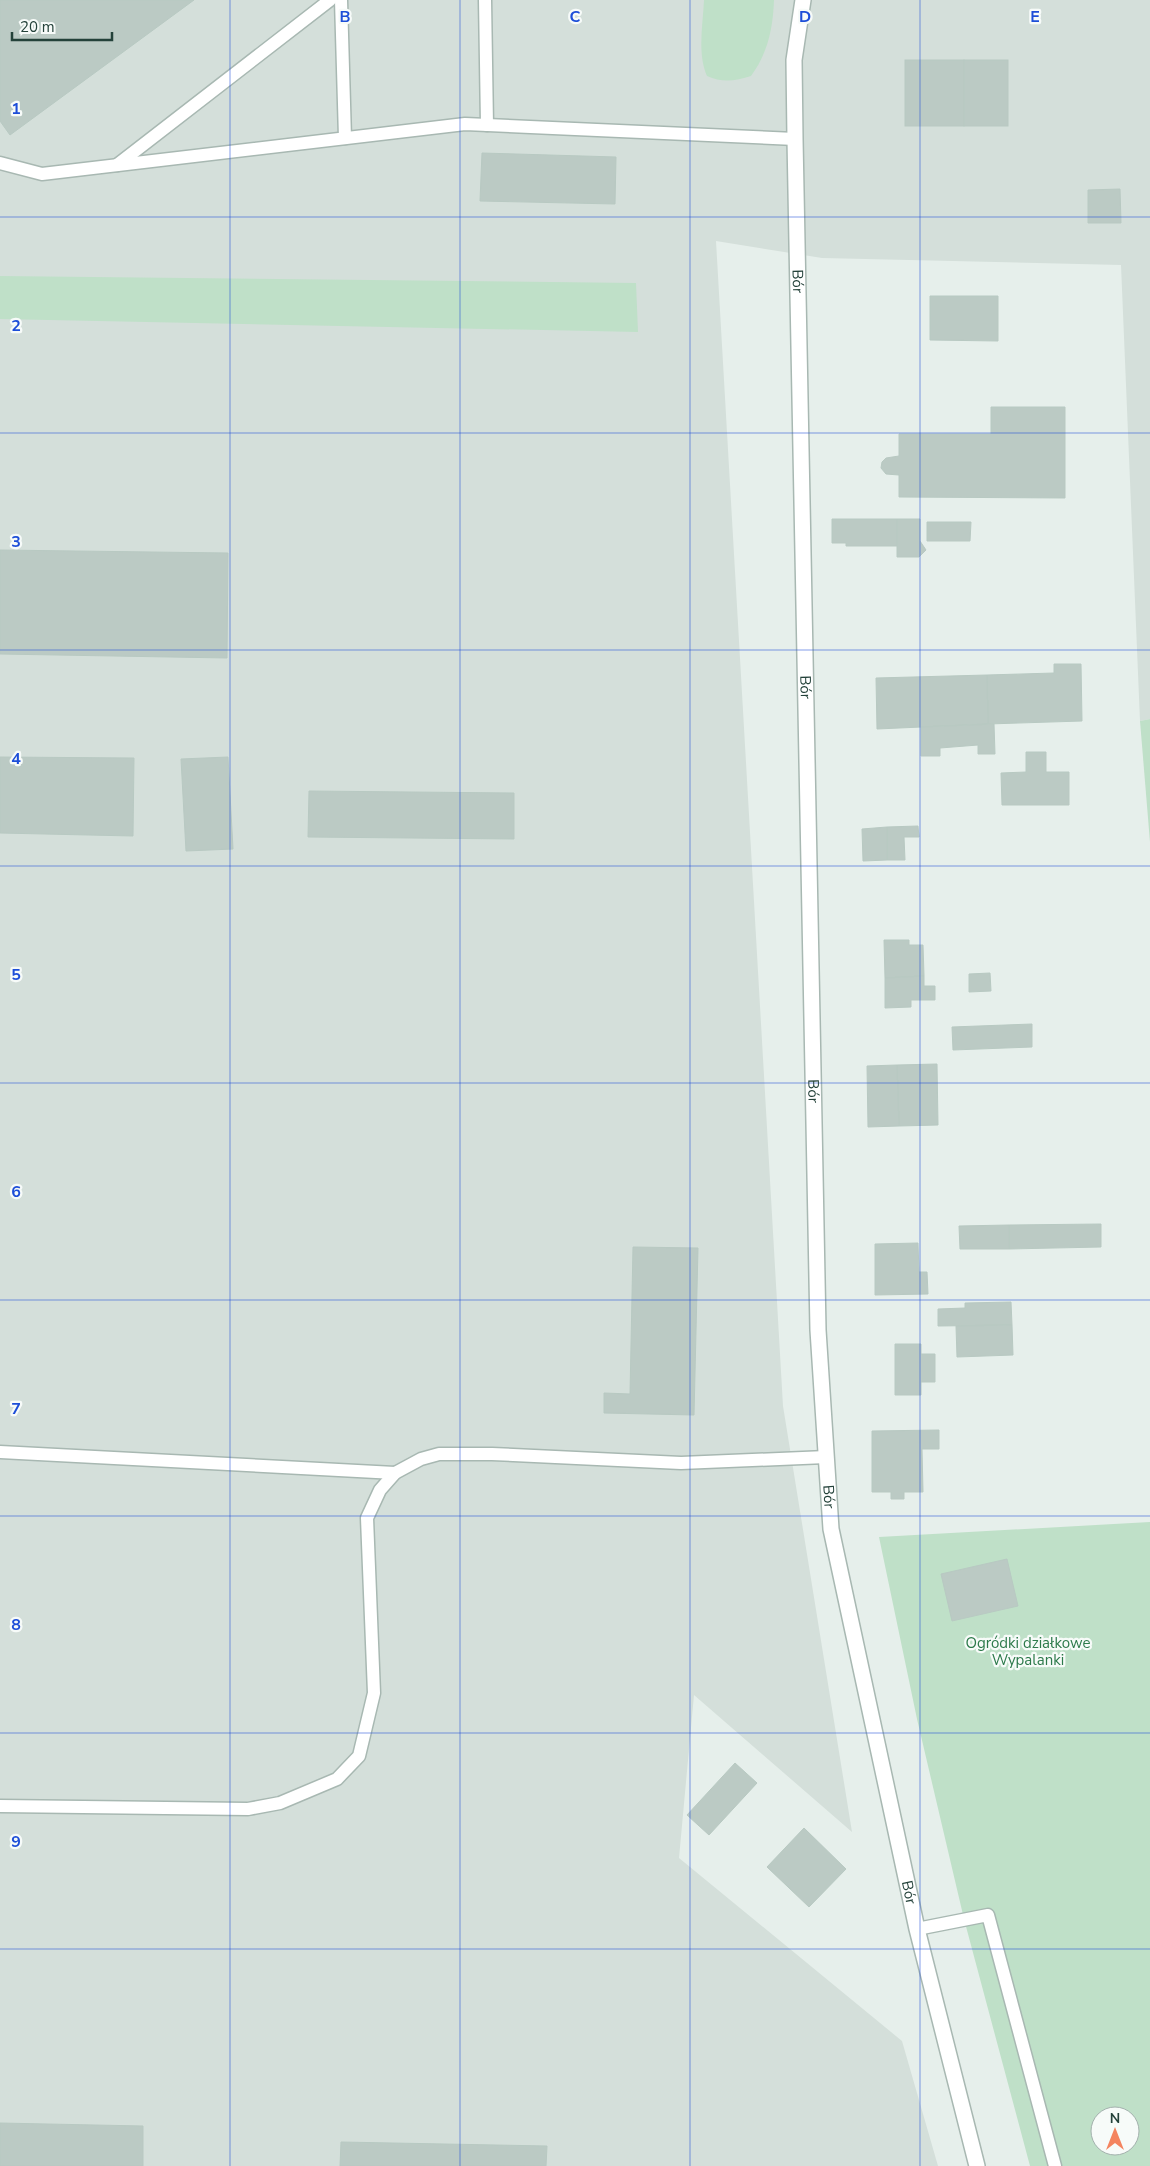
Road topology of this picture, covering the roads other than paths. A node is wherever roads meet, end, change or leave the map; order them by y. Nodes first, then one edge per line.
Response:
1 (330, 0) edge
2 (341, 0) edge
3 (485, 0) edge
4 (803, 0) edge
5 (487, 125) junction
6 (345, 138) junction
7 (795, 139) junction
8 (0, 163) edge
9 (117, 165) junction
10 (0, 1452) edge
11 (826, 1457) junction
12 (395, 1473) junction
13 (0, 1806) edge
14 (917, 1929) junction
15 (977, 2166) edge
16 (1055, 2166) edge

1 - 9 lane
2 - 6 lane
3 - 5 lane
4 - 7 street, Bór
5 - 6 lane
5 - 7 lane
6 - 9 lane
7 - 11 street, Bór
8 - 9 lane
10 - 12 lane
11 - 12 lane
11 - 14 street, Bór
12 - 13 lane
14 - 15 street, Bór
14 - 16 lane

